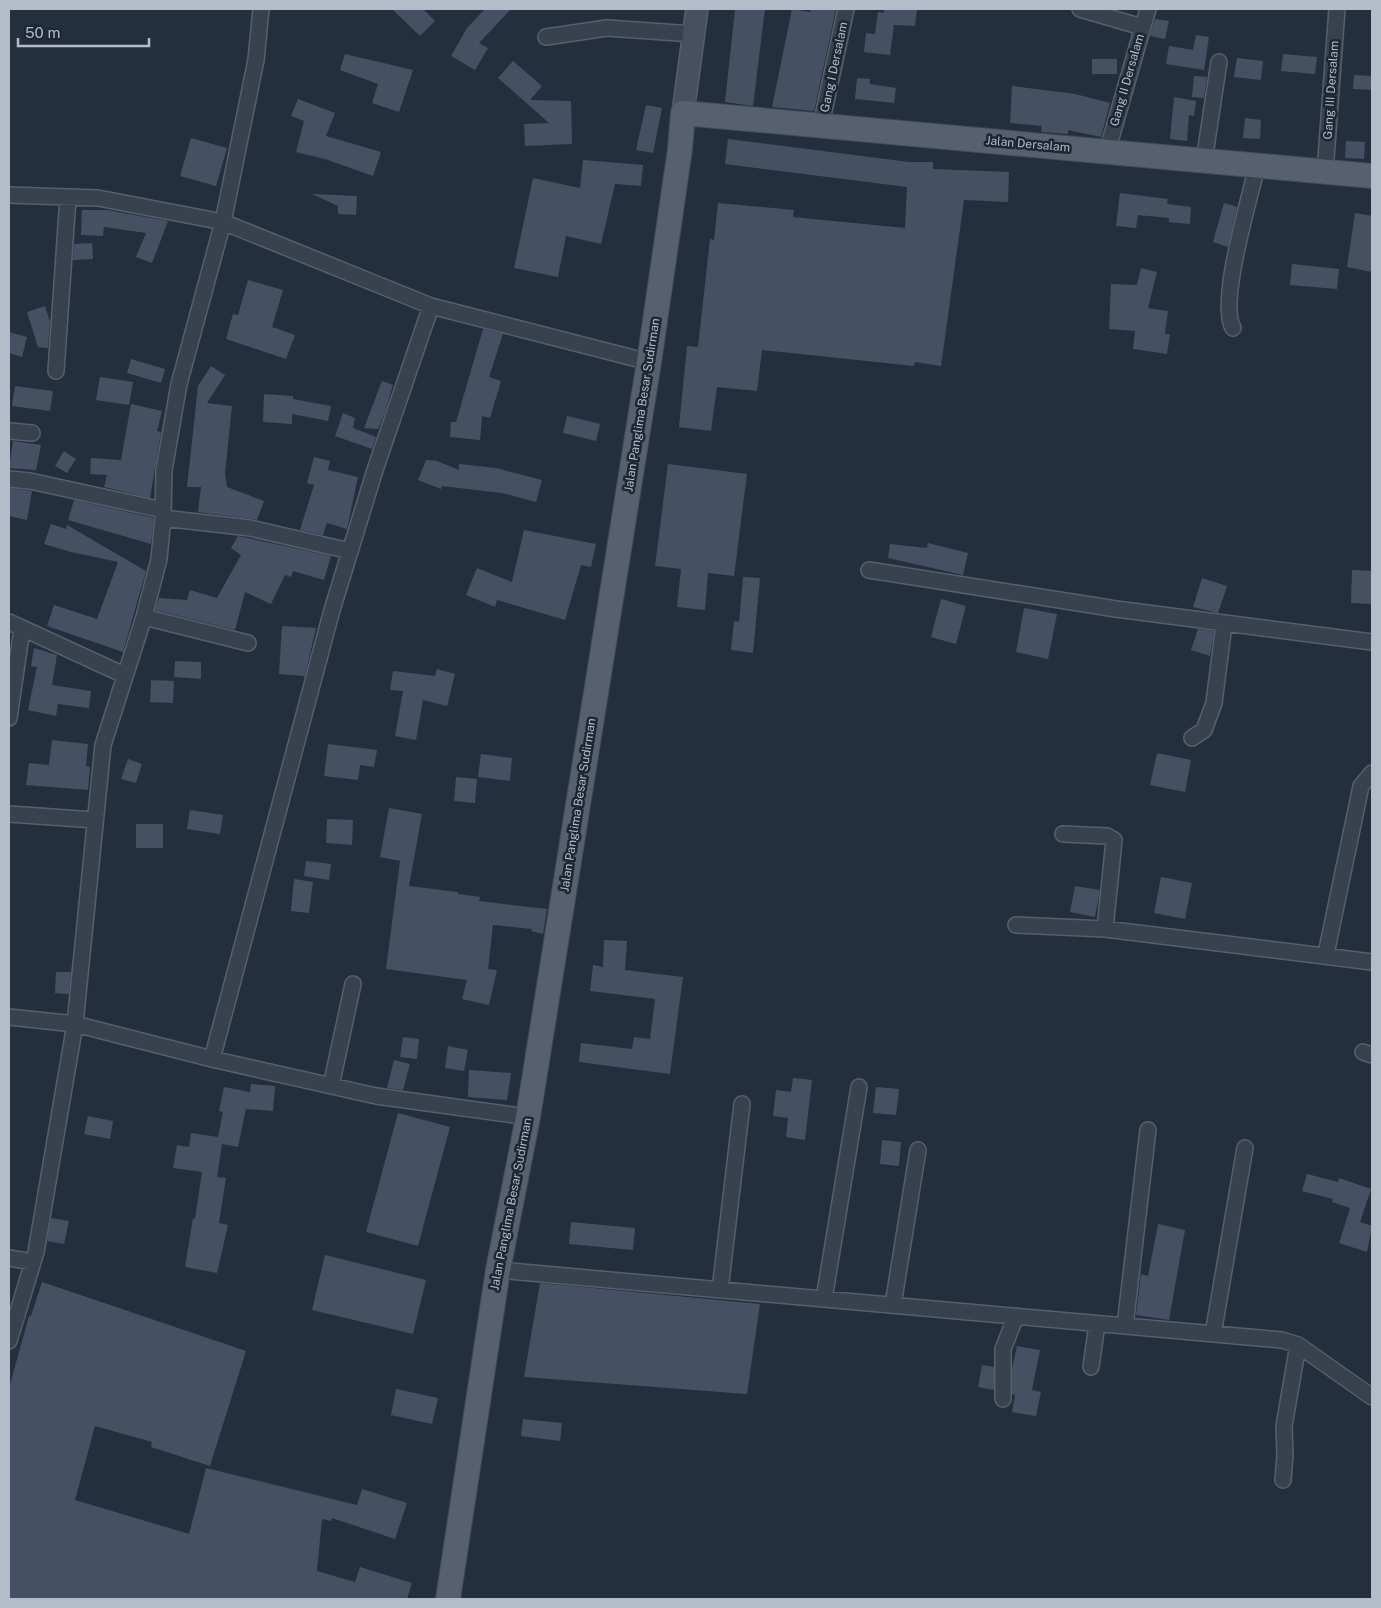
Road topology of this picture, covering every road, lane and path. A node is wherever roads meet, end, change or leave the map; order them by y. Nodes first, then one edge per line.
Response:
1 (261, 9) edge
2 (697, 9) edge
3 (846, 9) edge
4 (1080, 9) edge
5 (1148, 9) edge
6 (1337, 9) edge
7 (1142, 27) junction
8 (693, 34) junction
9 (546, 37) dead end
10 (1219, 62) dead end
11 (683, 113) junction
12 (821, 125) junction
13 (1107, 152) junction
14 (1204, 161) junction
15 (1257, 166) junction
16 (1324, 172) junction
17 (1372, 176) edge
18 (9, 195) edge
19 (68, 197) junction
20 (223, 222) junction
21 (431, 306) junction
22 (1233, 328) dead end
23 (649, 362) junction
24 (56, 371) dead end
25 (9, 431) edge
26 (32, 433) dead end
27 (9, 480) edge
28 (163, 514) junction
29 (350, 551) junction
30 (869, 570) dead end
31 (144, 617) junction
32 (1224, 624) junction
33 (15, 625) edge
34 (1372, 642) edge
35 (248, 643) dead end
36 (124, 675) junction
37 (9, 718) edge
38 (1192, 738) dead end
39 (1372, 773) edge
40 (9, 814) edge
41 (95, 820) junction
42 (1063, 834) dead end
43 (1016, 924) dead end
44 (1105, 929) junction
45 (1326, 954) junction
46 (1372, 962) edge
47 (353, 984) dead end
48 (9, 1017) edge
49 (76, 1024) junction
50 (212, 1060) junction
51 (331, 1086) junction
52 (859, 1087) dead end
53 (742, 1104) dead end
54 (528, 1117) junction
55 (1148, 1130) dead end
56 (1245, 1148) dead end
57 (918, 1150) dead end
58 (9, 1258) edge
59 (32, 1262) junction
60 (498, 1270) junction
61 (720, 1290) junction
62 (824, 1299) junction
63 (893, 1305) junction
64 (1016, 1316) junction
65 (1097, 1324) junction
66 (1125, 1326) junction
67 (1213, 1334) junction
68 (9, 1341) edge
69 (1298, 1345) junction
70 (1091, 1367) dead end
71 (1372, 1397) edge
72 (1003, 1400) dead end
73 (1283, 1480) dead end
74 (448, 1599) edge

1 - 20 street
2 - 8 main road, Jalan Panglima Besar Sudirman
3 - 12 street, Gang I Dersalam
4 - 7 street
5 - 7 street, Gang II Dersalam
6 - 16 street, Gang III Dersalam
7 - 13 street, Gang II Dersalam
8 - 9 street
8 - 11 main road, Jalan Panglima Besar Sudirman
10 - 14 street
11 - 12 main road, Jalan Dersalam
11 - 23 main road, Jalan Panglima Besar Sudirman
12 - 13 main road, Jalan Dersalam
13 - 14 main road, Jalan Dersalam
14 - 15 main road, Jalan Dersalam
15 - 16 main road, Jalan Dersalam
15 - 22 street
16 - 17 main road, Jalan Dersalam
18 - 19 street
19 - 20 street
19 - 24 street
20 - 21 street
20 - 28 street
21 - 23 street
21 - 29 street
23 - 54 main road, Jalan Panglima Besar Sudirman
25 - 26 street
27 - 28 street
28 - 29 street
28 - 31 street
29 - 50 street
30 - 32 street
31 - 35 street
31 - 36 street
32 - 34 street
32 - 38 street
33 - 36 street
33 - 37 street
36 - 41 street
39 - 45 street
40 - 41 street
41 - 49 street
42 - 44 street
43 - 44 street
44 - 45 street
45 - 46 street
47 - 51 street
48 - 49 street
49 - 50 street
49 - 59 street
50 - 51 street
51 - 54 street
52 - 62 street
53 - 61 street
54 - 60 main road, Jalan Panglima Besar Sudirman
55 - 66 street
56 - 67 street
57 - 63 street
58 - 59 street
59 - 68 street
60 - 61 street
60 - 74 main road, Jalan Panglima Besar Sudirman
61 - 62 street
62 - 63 street
63 - 64 street
64 - 65 street
64 - 72 street
65 - 66 street
65 - 70 street
66 - 67 street
67 - 69 street
69 - 71 street
69 - 73 street

